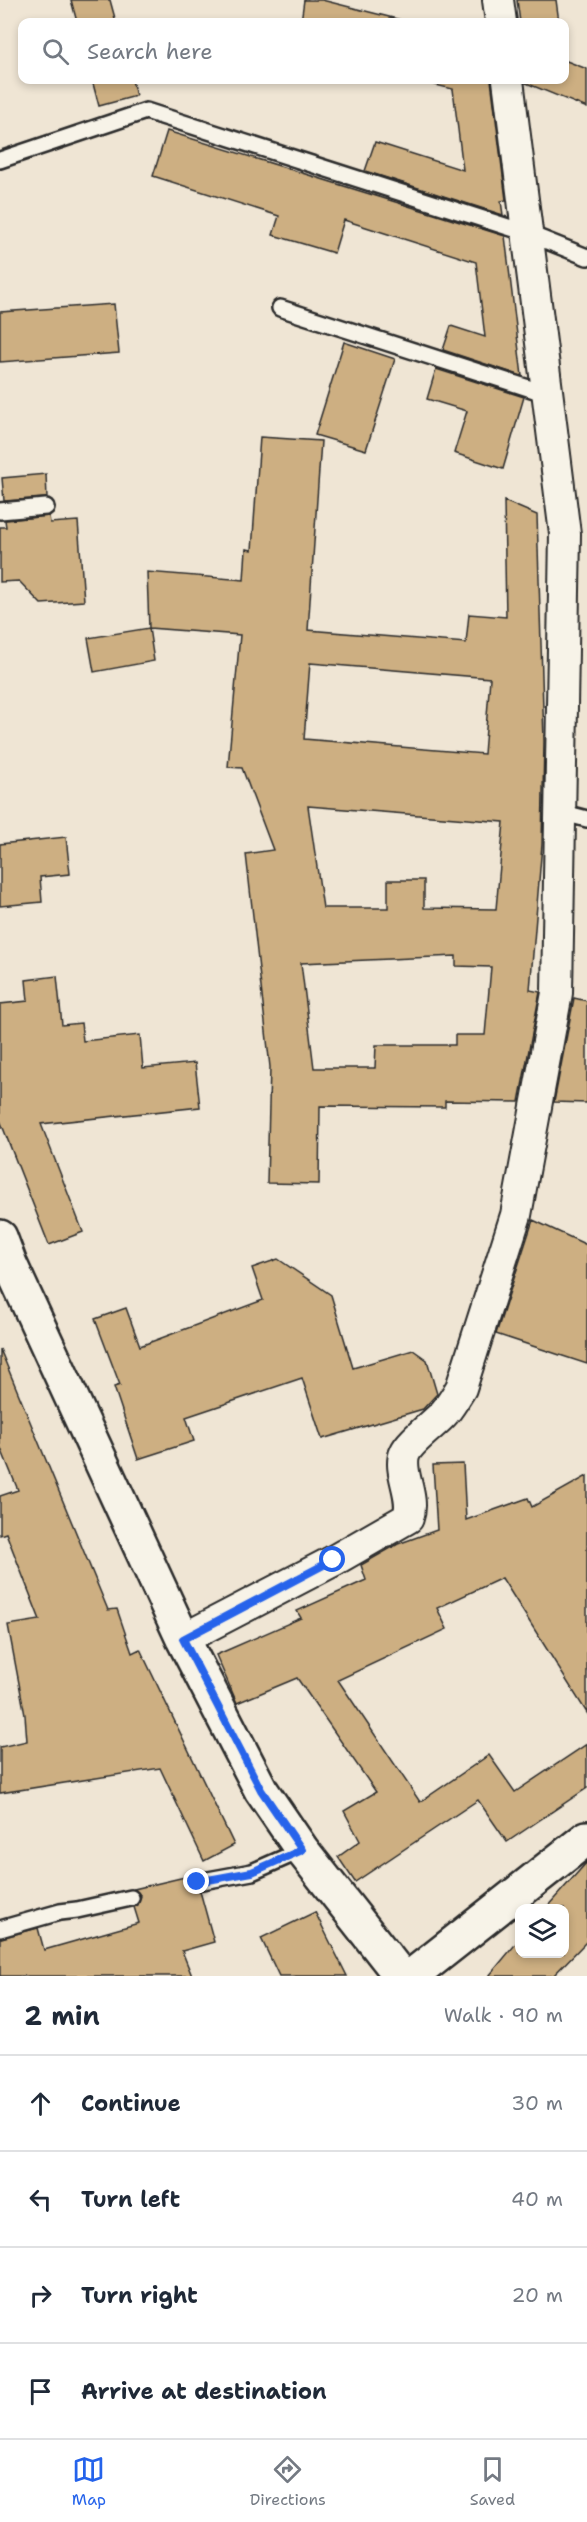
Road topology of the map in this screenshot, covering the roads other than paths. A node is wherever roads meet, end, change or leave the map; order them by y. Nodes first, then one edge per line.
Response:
1 (498, 0) edge
2 (500, 18) edge
3 (508, 84) edge
4 (0, 160) edge
5 (527, 233) junction
6 (587, 257) edge
7 (280, 308) dead end
8 (547, 394) junction
9 (46, 507) dead end
10 (0, 511) edge
11 (573, 816) edge
12 (3, 1255) edge
13 (183, 1639) junction
14 (587, 1838) edge
15 (302, 1850) junction
16 (197, 1882) dead end
17 (131, 1898) dead end
18 (0, 1929) edge
19 (401, 1976) edge
20 (412, 1976) edge

1 - 2 street
3 - 5 street
4 - 5 lane
5 - 6 lane
5 - 8 street
7 - 8 lane
8 - 11 street
9 - 10 lane
11 - 13 street
12 - 13 street
13 - 15 street
14 - 20 street
15 - 16 lane
15 - 19 street
17 - 18 lane

